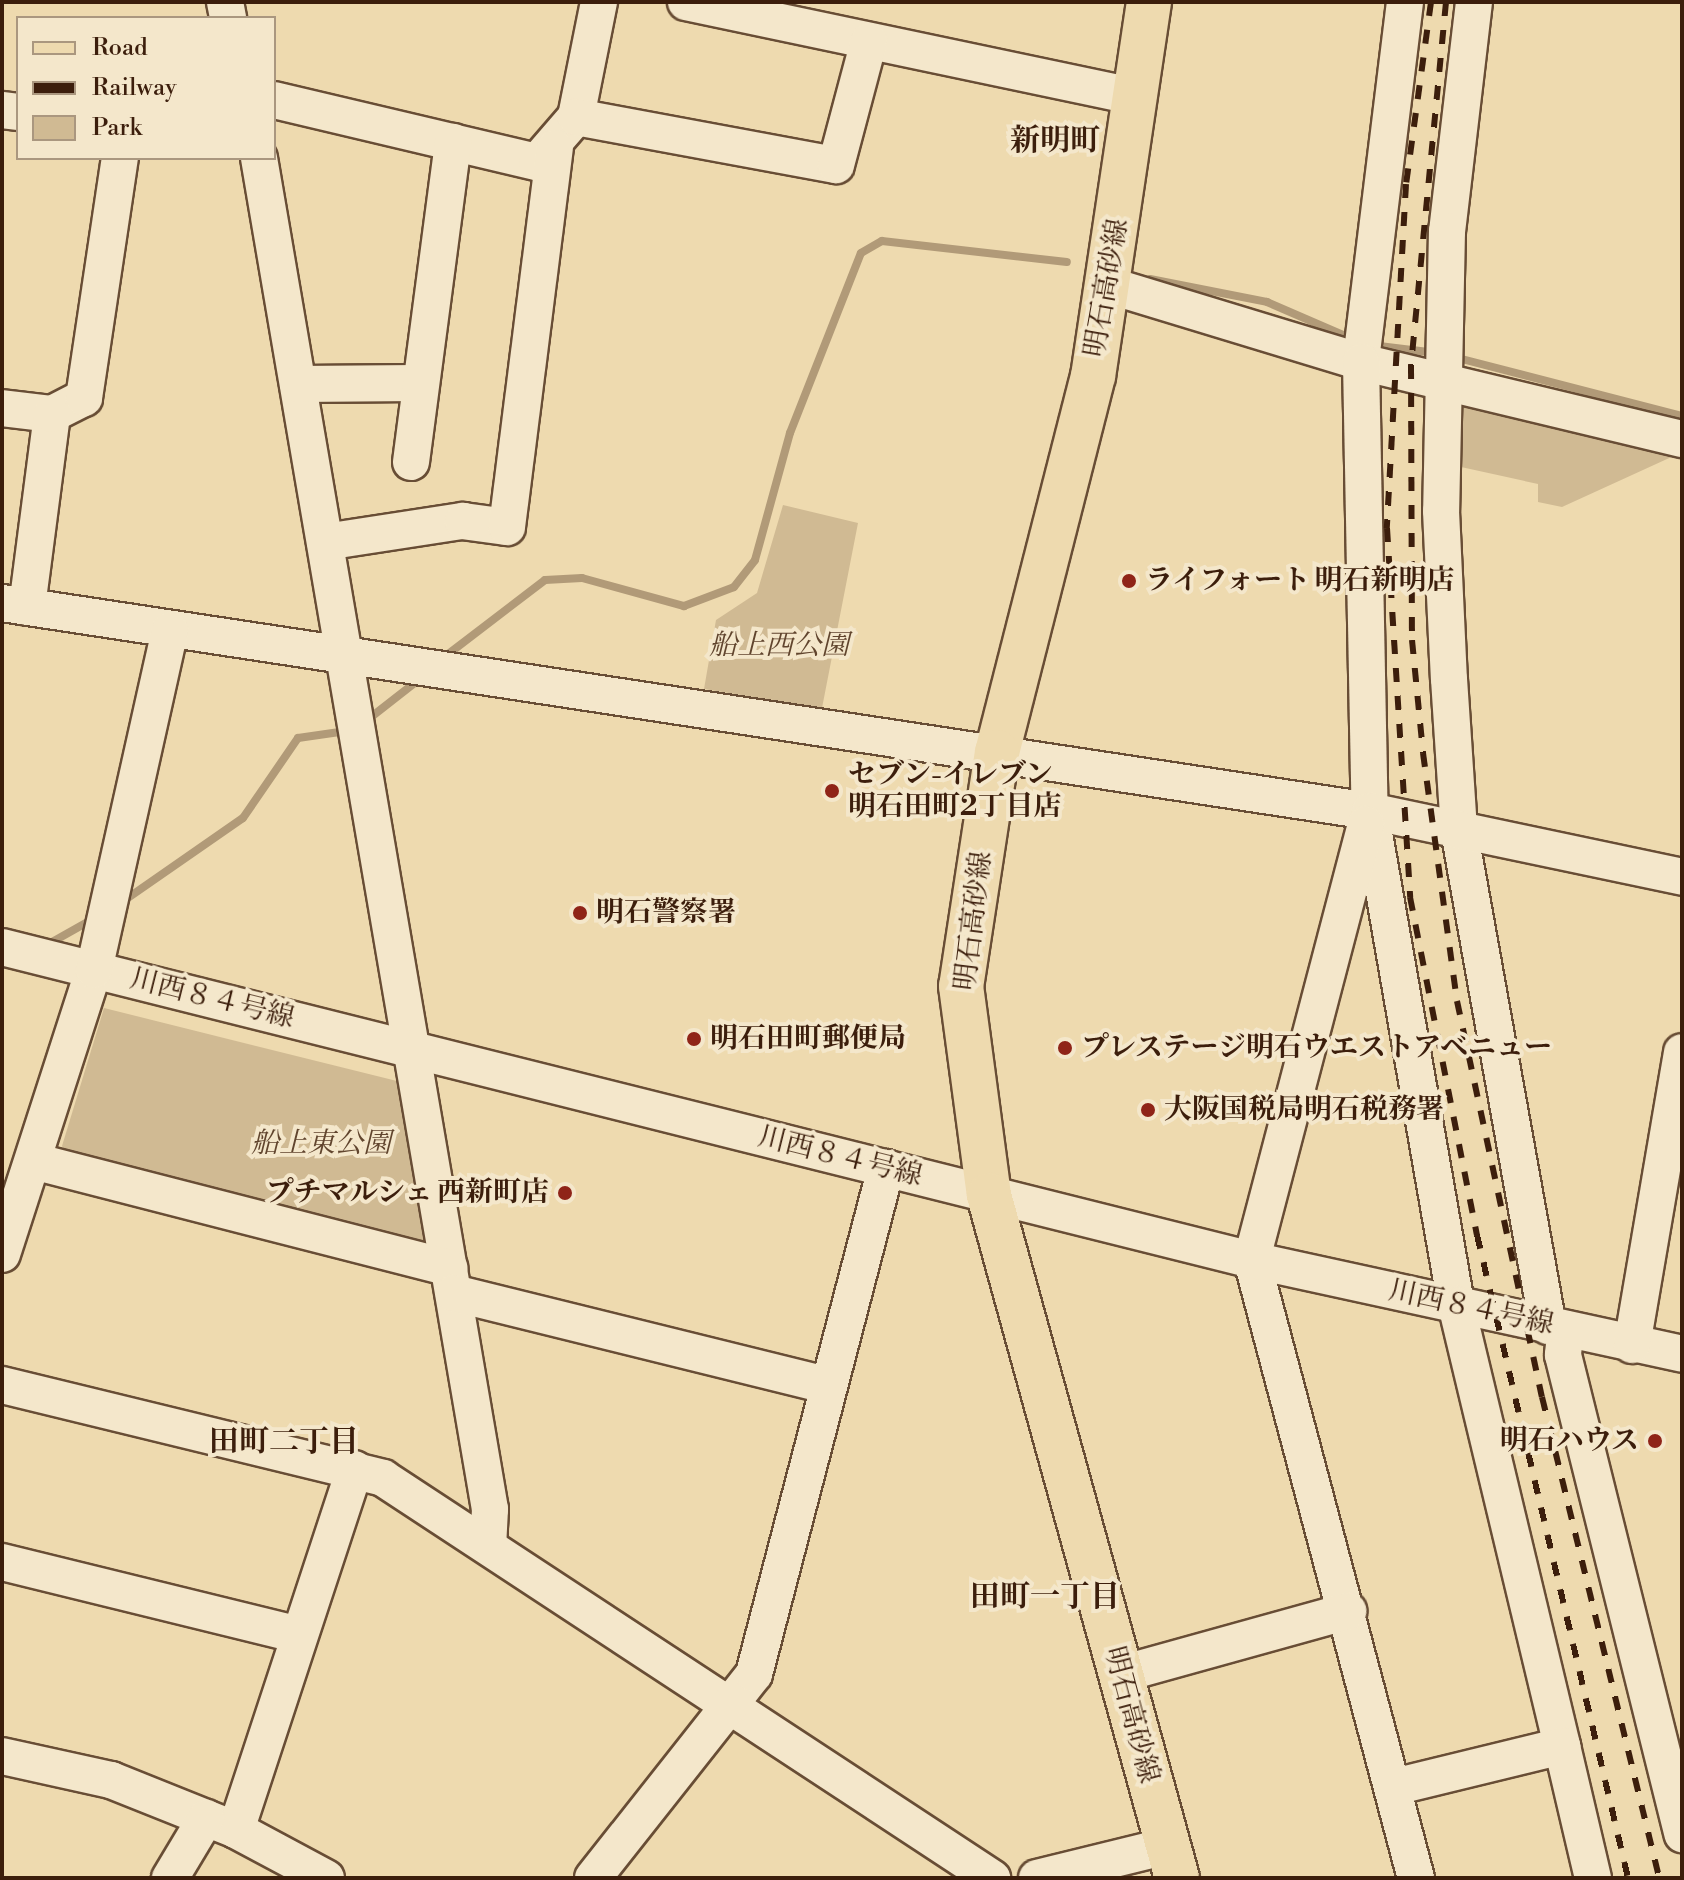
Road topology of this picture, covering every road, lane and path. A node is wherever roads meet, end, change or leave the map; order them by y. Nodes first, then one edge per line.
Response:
1 (599, 2) edge
2 (686, 2) edge
3 (1149, 2) edge
4 (1405, 2) edge
5 (1474, 2) edge
6 (869, 41) junction
7 (1138, 97) junction
8 (276, 100) edge
9 (576, 117) junction
10 (453, 142) junction
11 (555, 148) junction
12 (120, 160) edge
13 (259, 160) edge
14 (1108, 285) junction
15 (1361, 362) junction
16 (1443, 380) junction
17 (418, 383) junction
18 (298, 384) junction
19 (2, 408) edge
20 (52, 414) junction
21 (1682, 439) edge
22 (411, 462) dead end
23 (325, 542) junction
24 (15, 605) edge
25 (170, 630) junction
26 (344, 652) junction
27 (997, 752) junction
28 (1370, 811) junction
29 (1459, 830) junction
30 (1682, 877) edge
31 (8, 949) edge
32 (94, 970) junction
33 (413, 1048) junction
34 (1682, 1052) edge
35 (33, 1161) junction
36 (886, 1168) junction
37 (989, 1195) junction
38 (2, 1254) edge
39 (1252, 1260) junction
40 (452, 1281) junction
41 (1456, 1304) junction
42 (1557, 1327) junction
43 (1632, 1345) junction
44 (1682, 1354) edge
45 (2, 1385) edge
46 (826, 1385) junction
47 (355, 1469) junction
48 (488, 1546) junction
49 (2, 1562) edge
50 (1348, 1611) junction
51 (299, 1635) junction
52 (1121, 1674) junction
53 (731, 1712) junction
54 (1562, 1746) junction
55 (5, 1763) edge
56 (1394, 1787) junction
57 (221, 1824) junction
58 (1682, 1834) edge
59 (1172, 1862) edge
60 (170, 1878) edge
61 (326, 1878) edge
62 (593, 1878) edge
63 (992, 1878) edge
64 (1037, 1878) edge
65 (1416, 1878) edge
66 (1593, 1878) edge

1 - 9 street
2 - 6 street
3 - 7 main road, 明石高砂線
4 - 15 street
5 - 16 street
6 - 7 street
6 - 9 street
7 - 14 main road, 明石高砂線
8 - 10 street
9 - 11 street
10 - 11 street
10 - 17 street
11 - 23 street
12 - 20 street
13 - 18 street
14 - 15 street
14 - 27 main road, 明石高砂線
15 - 16 street
15 - 28 street
16 - 21 street
16 - 29 street
17 - 18 street
17 - 22 street
18 - 23 street
19 - 20 street
20 - 24 street
23 - 26 street
24 - 25 street
25 - 26 street
25 - 32 street
26 - 27 street
26 - 33 street
27 - 28 street
27 - 37 main road, 明石高砂線
28 - 29 street
28 - 39 street
28 - 41 street
29 - 30 street
29 - 42 street
31 - 32 street, 川西８４号線
32 - 33 street, 川西８４号線
32 - 35 street
33 - 36 street, 川西８４号線
33 - 40 street
34 - 43 street
35 - 38 street
35 - 40 street
36 - 37 street, 川西８４号線
36 - 46 street
37 - 39 street, 川西８４号線
37 - 52 main road, 明石高砂線
39 - 41 street, 川西８４号線
39 - 50 street
40 - 46 street
40 - 48 street
41 - 42 street, 川西８４号線
41 - 54 street
42 - 43 street, 川西８４号線
42 - 58 street
43 - 44 street, 川西８４号線
45 - 47 street
46 - 53 street
47 - 48 street
47 - 51 street
48 - 53 street
49 - 51 street
50 - 52 street
50 - 56 street
51 - 57 street
52 - 59 main road, 明石高砂線
53 - 62 street
53 - 63 street
54 - 56 street
54 - 66 street
55 - 57 street
56 - 65 street
57 - 60 street
57 - 61 street
59 - 64 street

